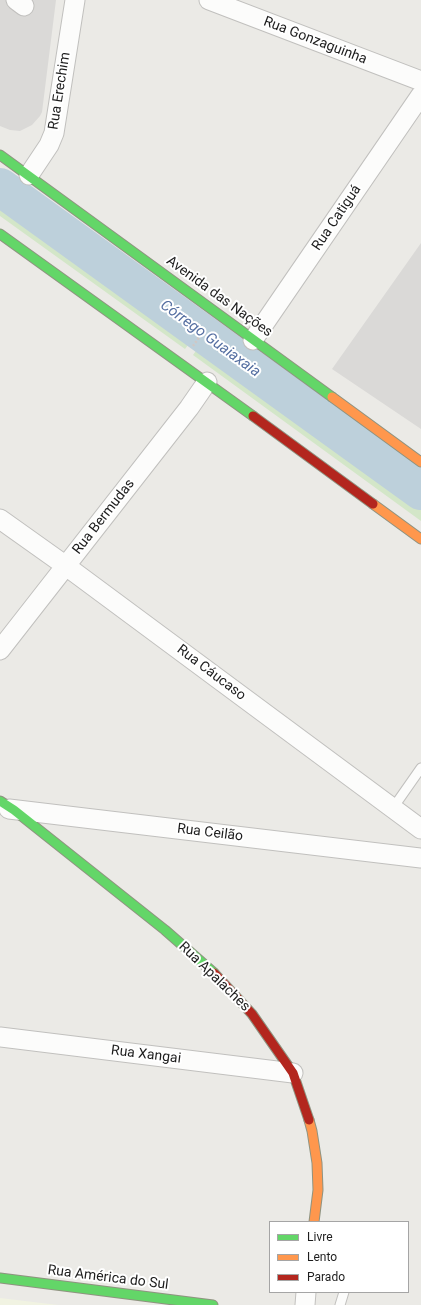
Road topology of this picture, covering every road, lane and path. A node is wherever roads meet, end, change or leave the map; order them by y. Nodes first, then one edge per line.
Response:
1 (75, 0) edge
2 (209, 0) edge
3 (421, 81) edge
4 (421, 95) edge
5 (0, 154) edge
6 (29, 175) junction
7 (0, 234) edge
8 (206, 327) dead end
9 (197, 339) dead end
10 (253, 340) junction
11 (207, 382) junction
12 (421, 462) edge
13 (0, 519) edge
14 (421, 539) edge
15 (66, 566) junction
16 (0, 650) edge
17 (421, 768) edge
18 (5, 806) edge
19 (393, 808) junction
20 (421, 829) edge
21 (421, 858) edge
22 (0, 1037) edge
23 (293, 1073) junction
24 (314, 1221) edge
25 (0, 1278) edge
26 (306, 1293) edge
27 (344, 1293) edge
28 (213, 1305) edge
29 (305, 1305) edge
30 (340, 1305) edge

1 - 6 street, Rua Erechim
2 - 3 street, Rua Gonzaguinha
4 - 10 street, Rua Catiguá
5 - 6 main road, Avenida das Nações
6 - 10 main road, Avenida das Nações
7 - 11 main road
8 - 9 path
10 - 12 main road, Avenida das Nações
11 - 14 main road
11 - 15 street, Rua Bermudas
13 - 15 street, Rua Cáucaso
15 - 16 street, Rua Bermudas
15 - 19 street, Rua Cáucaso
17 - 19 lane
18 - 21 street, Rua Ceilão
18 - 23 main road, Rua Apalaches
19 - 20 street, Rua Cáucaso
22 - 23 street, Rua Xangai
23 - 24 main road, Rua Apalaches
25 - 28 main road, Rua América do Sul
26 - 29 street
27 - 30 lane

